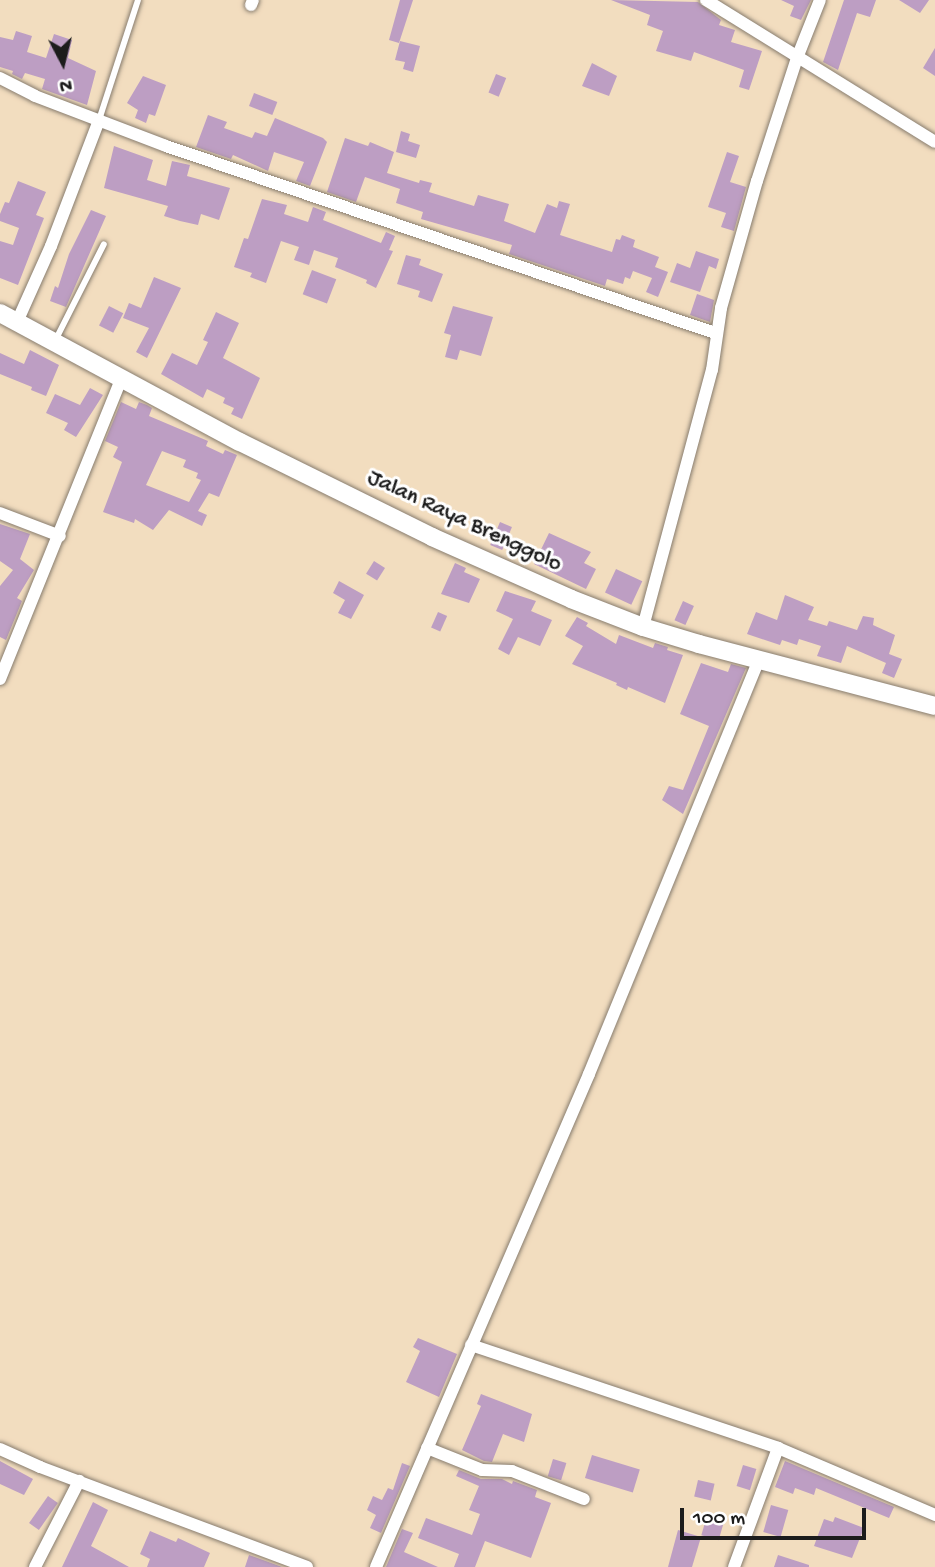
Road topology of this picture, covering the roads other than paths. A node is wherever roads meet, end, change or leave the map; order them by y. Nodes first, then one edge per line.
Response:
1 (138, 0) edge
2 (706, 0) edge
3 (821, 0) edge
4 (797, 58) junction
5 (0, 78) edge
6 (99, 120) junction
7 (935, 142) edge
8 (104, 244) dead end
9 (0, 313) edge
10 (17, 322) junction
11 (715, 333) junction
12 (54, 343) junction
13 (121, 379) junction
14 (0, 513) edge
15 (60, 536) junction
16 (643, 626) junction
17 (758, 661) junction
18 (0, 679) edge
19 (935, 706) edge
20 (471, 1345) junction
21 (427, 1448) junction
22 (778, 1448) junction
23 (0, 1449) edge
24 (79, 1481) junction
25 (584, 1499) dead end
26 (935, 1515) edge
27 (276, 1561) edge
28 (34, 1567) edge
29 (306, 1567) edge
30 (376, 1567) edge
31 (734, 1567) edge

1 - 6 lane
2 - 4 street
3 - 4 street
4 - 7 street
4 - 11 street
5 - 6 street
6 - 10 street
6 - 11 street
8 - 12 lane
9 - 10 main road, Jalan Raya Brenggolo
10 - 12 main road, Jalan Raya Brenggolo
11 - 16 street
12 - 13 main road, Jalan Raya Brenggolo
13 - 15 street
13 - 16 main road, Jalan Raya Brenggolo
14 - 15 street
15 - 18 street
16 - 17 main road, Jalan Raya Brenggolo
17 - 19 main road, Jalan Raya Brenggolo
17 - 20 street
20 - 21 street
20 - 22 street
21 - 25 street
21 - 30 street
22 - 26 street
22 - 31 street
23 - 24 street
24 - 27 street
24 - 28 street
27 - 29 street

